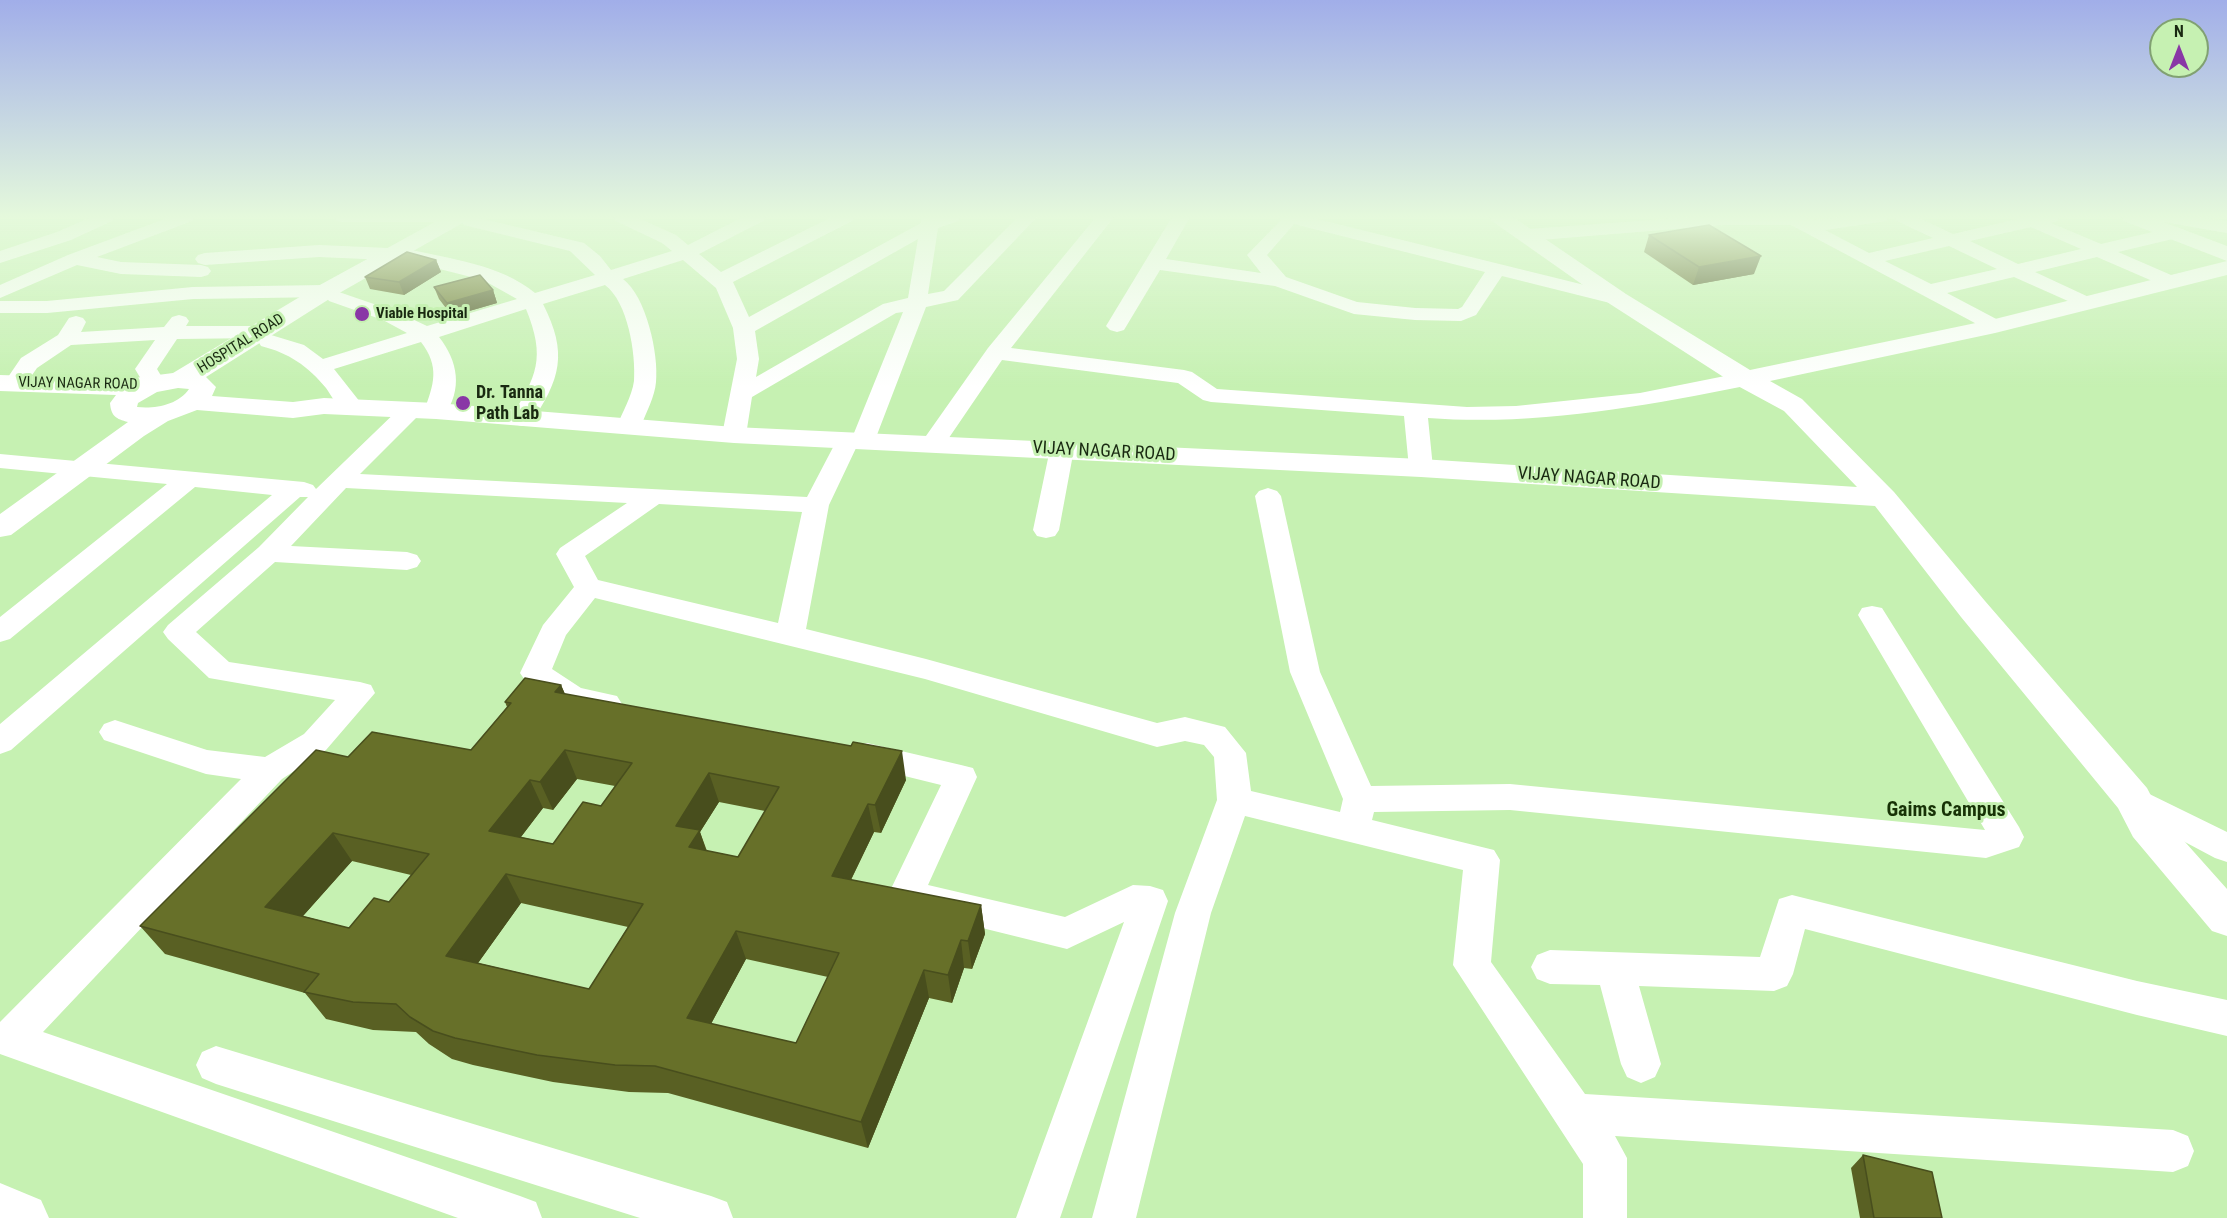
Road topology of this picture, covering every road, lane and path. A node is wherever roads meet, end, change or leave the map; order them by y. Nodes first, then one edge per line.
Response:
1 (41, 274) edge
2 (112, 274) edge
3 (200, 274) edge
4 (365, 274) edge
5 (482, 274) edge
6 (604, 274) edge
7 (617, 274) edge
8 (711, 274) edge
9 (733, 274) edge
10 (838, 274) edge
11 (922, 274) edge
12 (973, 274) edge
13 (1060, 274) edge
14 (1148, 274) edge
15 (1229, 274) edge
16 (1273, 274) edge
17 (1494, 274) edge
18 (1517, 274) edge
19 (1583, 274) edge
20 (1895, 274) edge
21 (2005, 274) edge
22 (2024, 274) edge
23 (2152, 274) edge
24 (2204, 274) edge
25 (607, 277) junction
26 (719, 281) junction
27 (1279, 281) junction
28 (2171, 282) junction
29 (1928, 291) junction
30 (0, 292) edge
31 (194, 293) junction
32 (331, 294) junction
33 (1618, 299) junction
34 (531, 301) junction
35 (88, 303) junction
36 (917, 303) junction
37 (2086, 303) junction
38 (65, 305) junction
39 (0, 307) edge
40 (1117, 326) dead end
41 (1995, 326) junction
42 (744, 328) junction
43 (171, 333) junction
44 (426, 334) junction
45 (265, 336) junction
46 (66, 339) junction
47 (996, 354) junction
48 (322, 366) junction
49 (1745, 379) junction
50 (166, 382) junction
51 (5, 387) edge
52 (199, 394) junction
53 (742, 394) junction
54 (352, 407) junction
55 (126, 409) junction
56 (1415, 409) junction
57 (424, 410) junction
58 (160, 414) junction
59 (522, 419) junction
60 (629, 426) junction
61 (734, 435) junction
62 (855, 440) junction
63 (933, 443) junction
64 (1062, 449) junction
65 (0, 461) edge
66 (74, 468) junction
67 (1421, 468) junction
68 (190, 479) junction
69 (332, 486) junction
70 (294, 489) junction
71 (1268, 496) dead end
72 (651, 498) junction
73 (1884, 498) junction
74 (816, 504) junction
75 (0, 516) edge
76 (0, 528) edge
77 (1046, 530) dead end
78 (269, 553) junction
79 (407, 561) dead end
80 (588, 588) junction
81 (1872, 615) dead end
82 (0, 632) edge
83 (790, 635) junction
84 (641, 710) edge
85 (115, 732) dead end
86 (0, 742) edge
87 (837, 749) edge
88 (270, 770) junction
89 (2133, 799) junction
90 (1234, 800) junction
91 (1356, 814) junction
92 (2227, 848) edge
93 (2227, 918) edge
94 (1550, 968) dead end
95 (1615, 969) junction
96 (2227, 1018) edge
97 (1641, 1064) dead end
98 (216, 1065) dead end
99 (1573, 1113) junction
100 (2173, 1151) dead end
101 (0, 1209) edge
102 (23, 1218) edge
103 (520, 1218) edge
104 (711, 1218) edge
105 (1038, 1218) edge
106 (1114, 1218) edge
107 (1605, 1218) edge

1 - 30 street
2 - 38 street
3 - 31 street
4 - 32 street, HOSPITAL ROAD
5 - 34 street
6 - 25 street
7 - 25 street
8 - 26 street
9 - 26 street
10 - 42 street
11 - 36 street
12 - 36 street
13 - 47 street
14 - 40 street
15 - 27 street
16 - 27 street
17 - 27 street
18 - 33 street
19 - 33 street
20 - 29 street
21 - 29 street
22 - 37 street
23 - 28 street
24 - 28 street
25 - 34 street
25 - 60 street
26 - 42 street
28 - 37 street
29 - 41 street
31 - 32 street
31 - 35 street
31 - 43 street
32 - 44 street
32 - 45 street, HOSPITAL ROAD
33 - 49 street
34 - 44 street
34 - 59 street
35 - 38 street
35 - 46 street
36 - 53 street
36 - 62 street
37 - 41 street
38 - 39 street
41 - 49 street
42 - 53 street
43 - 45 street
43 - 46 street
43 - 50 street
44 - 48 street
44 - 57 street
45 - 48 street
45 - 50 street, HOSPITAL ROAD
45 - 52 street, HOSPITAL ROAD
46 - 51 street
47 - 56 street
47 - 63 street
48 - 54 street
49 - 56 street
49 - 73 street
50 - 51 street, VIJAY NAGAR ROAD
50 - 52 street
50 - 55 street, HOSPITAL ROAD
51 - 55 street, VIJAY NAGAR ROAD
52 - 54 street, VIJAY NAGAR ROAD
52 - 58 street
53 - 61 street
54 - 57 street, VIJAY NAGAR ROAD
55 - 58 street, VIJAY NAGAR ROAD
55 - 66 street
56 - 67 street
57 - 59 street, VIJAY NAGAR ROAD
57 - 69 street
58 - 66 street
59 - 60 street, VIJAY NAGAR ROAD
60 - 61 street, VIJAY NAGAR ROAD
61 - 62 street, VIJAY NAGAR ROAD
62 - 63 street, VIJAY NAGAR ROAD
62 - 74 street
63 - 64 street, VIJAY NAGAR ROAD
64 - 67 street, VIJAY NAGAR ROAD
64 - 77 street
65 - 66 street
66 - 68 street
66 - 75 street
66 - 76 street
67 - 73 street, VIJAY NAGAR ROAD
68 - 70 street
68 - 82 street
69 - 70 street
69 - 72 street
69 - 78 street
70 - 86 street
71 - 91 street
72 - 74 street
72 - 80 street
73 - 89 street
74 - 83 street
78 - 79 street
78 - 88 street
80 - 83 street
80 - 84 street
81 - 91 street
83 - 90 street
85 - 88 street
87 - 105 street
88 - 103 street
89 - 92 street
89 - 93 street
90 - 91 street
90 - 106 street
91 - 99 street
94 - 95 street
95 - 96 street
95 - 97 street
98 - 104 street
99 - 100 street
99 - 107 street
101 - 102 street

